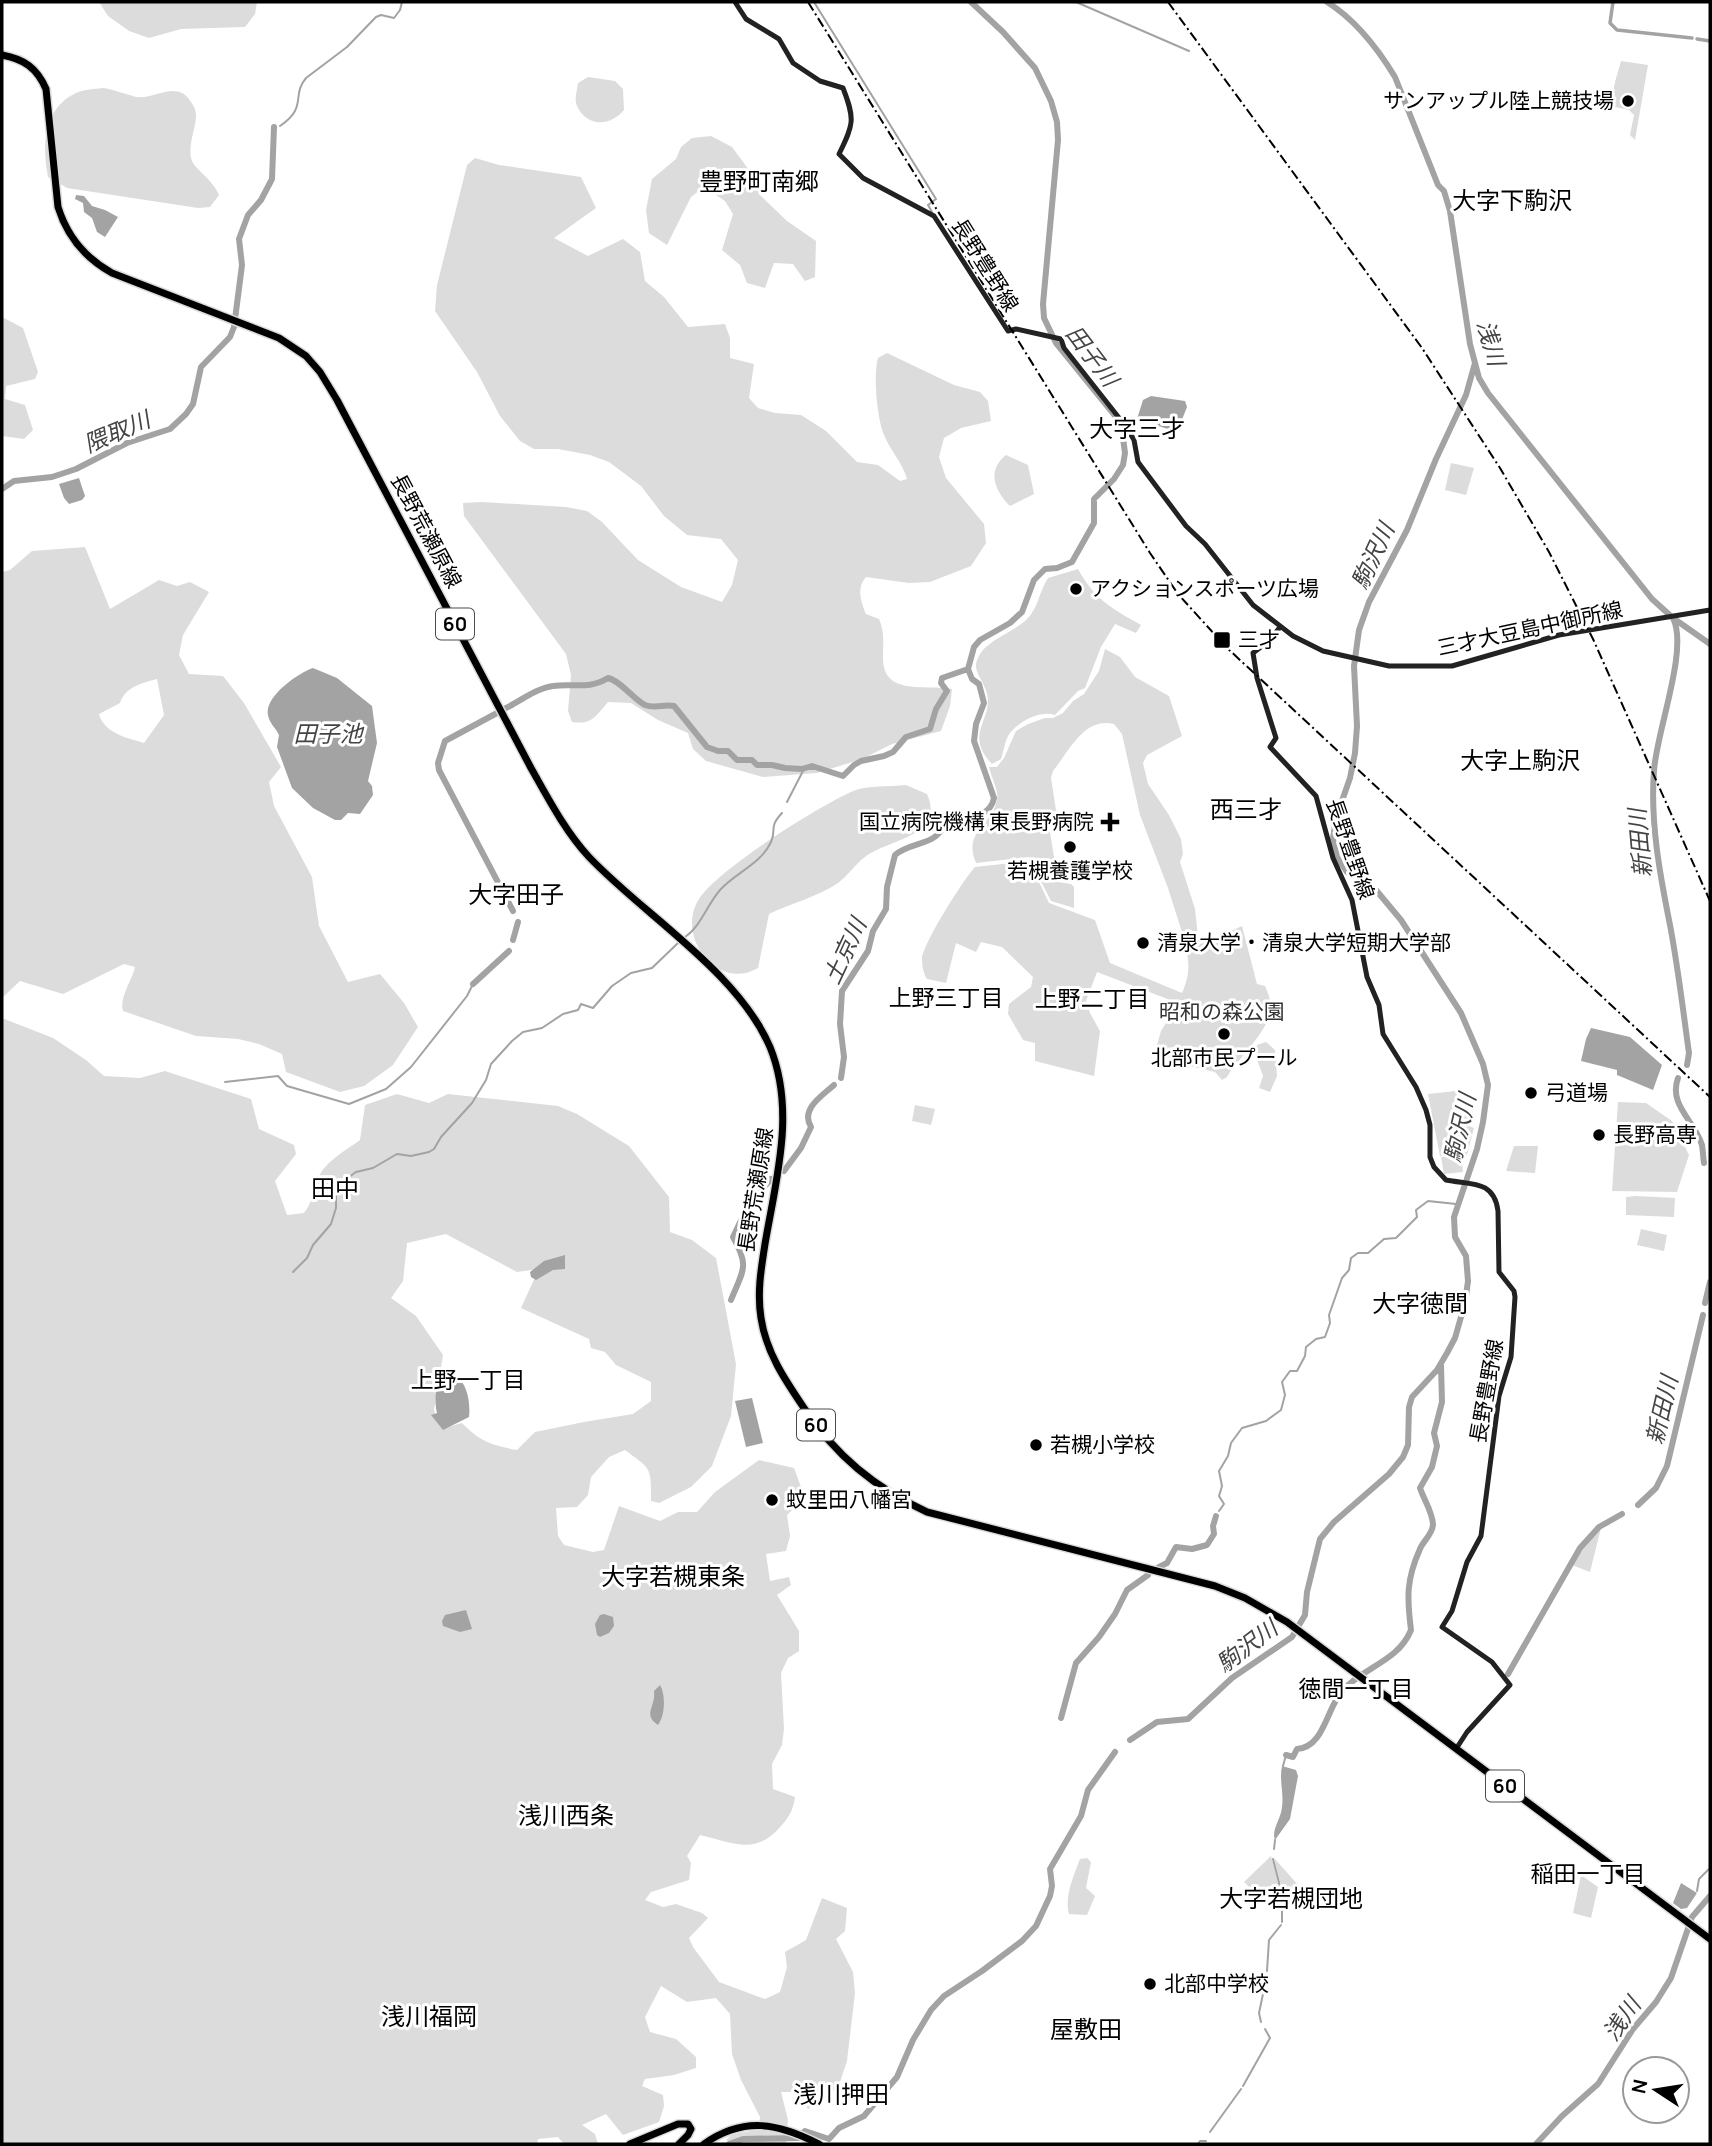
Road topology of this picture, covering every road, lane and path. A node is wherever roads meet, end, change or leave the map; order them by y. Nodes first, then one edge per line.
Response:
1 (735, 2) edge
2 (2, 55) edge
3 (1710, 610) edge
4 (1280, 627) junction
5 (1456, 1749) junction
6 (1710, 1939) edge
7 (630, 2144) edge
8 (679, 2144) edge
9 (704, 2144) edge
10 (819, 2144) edge

1 - 4 main road, 長野豊野線
2 - 5 main road, 長野荒瀬原線 / 60
3 - 4 main road, 三才大豆島中御所線
4 - 5 main road, 長野豊野線
5 - 6 main road, 長野荒瀬原線 / 60
7 - 8 main road
9 - 10 main road

